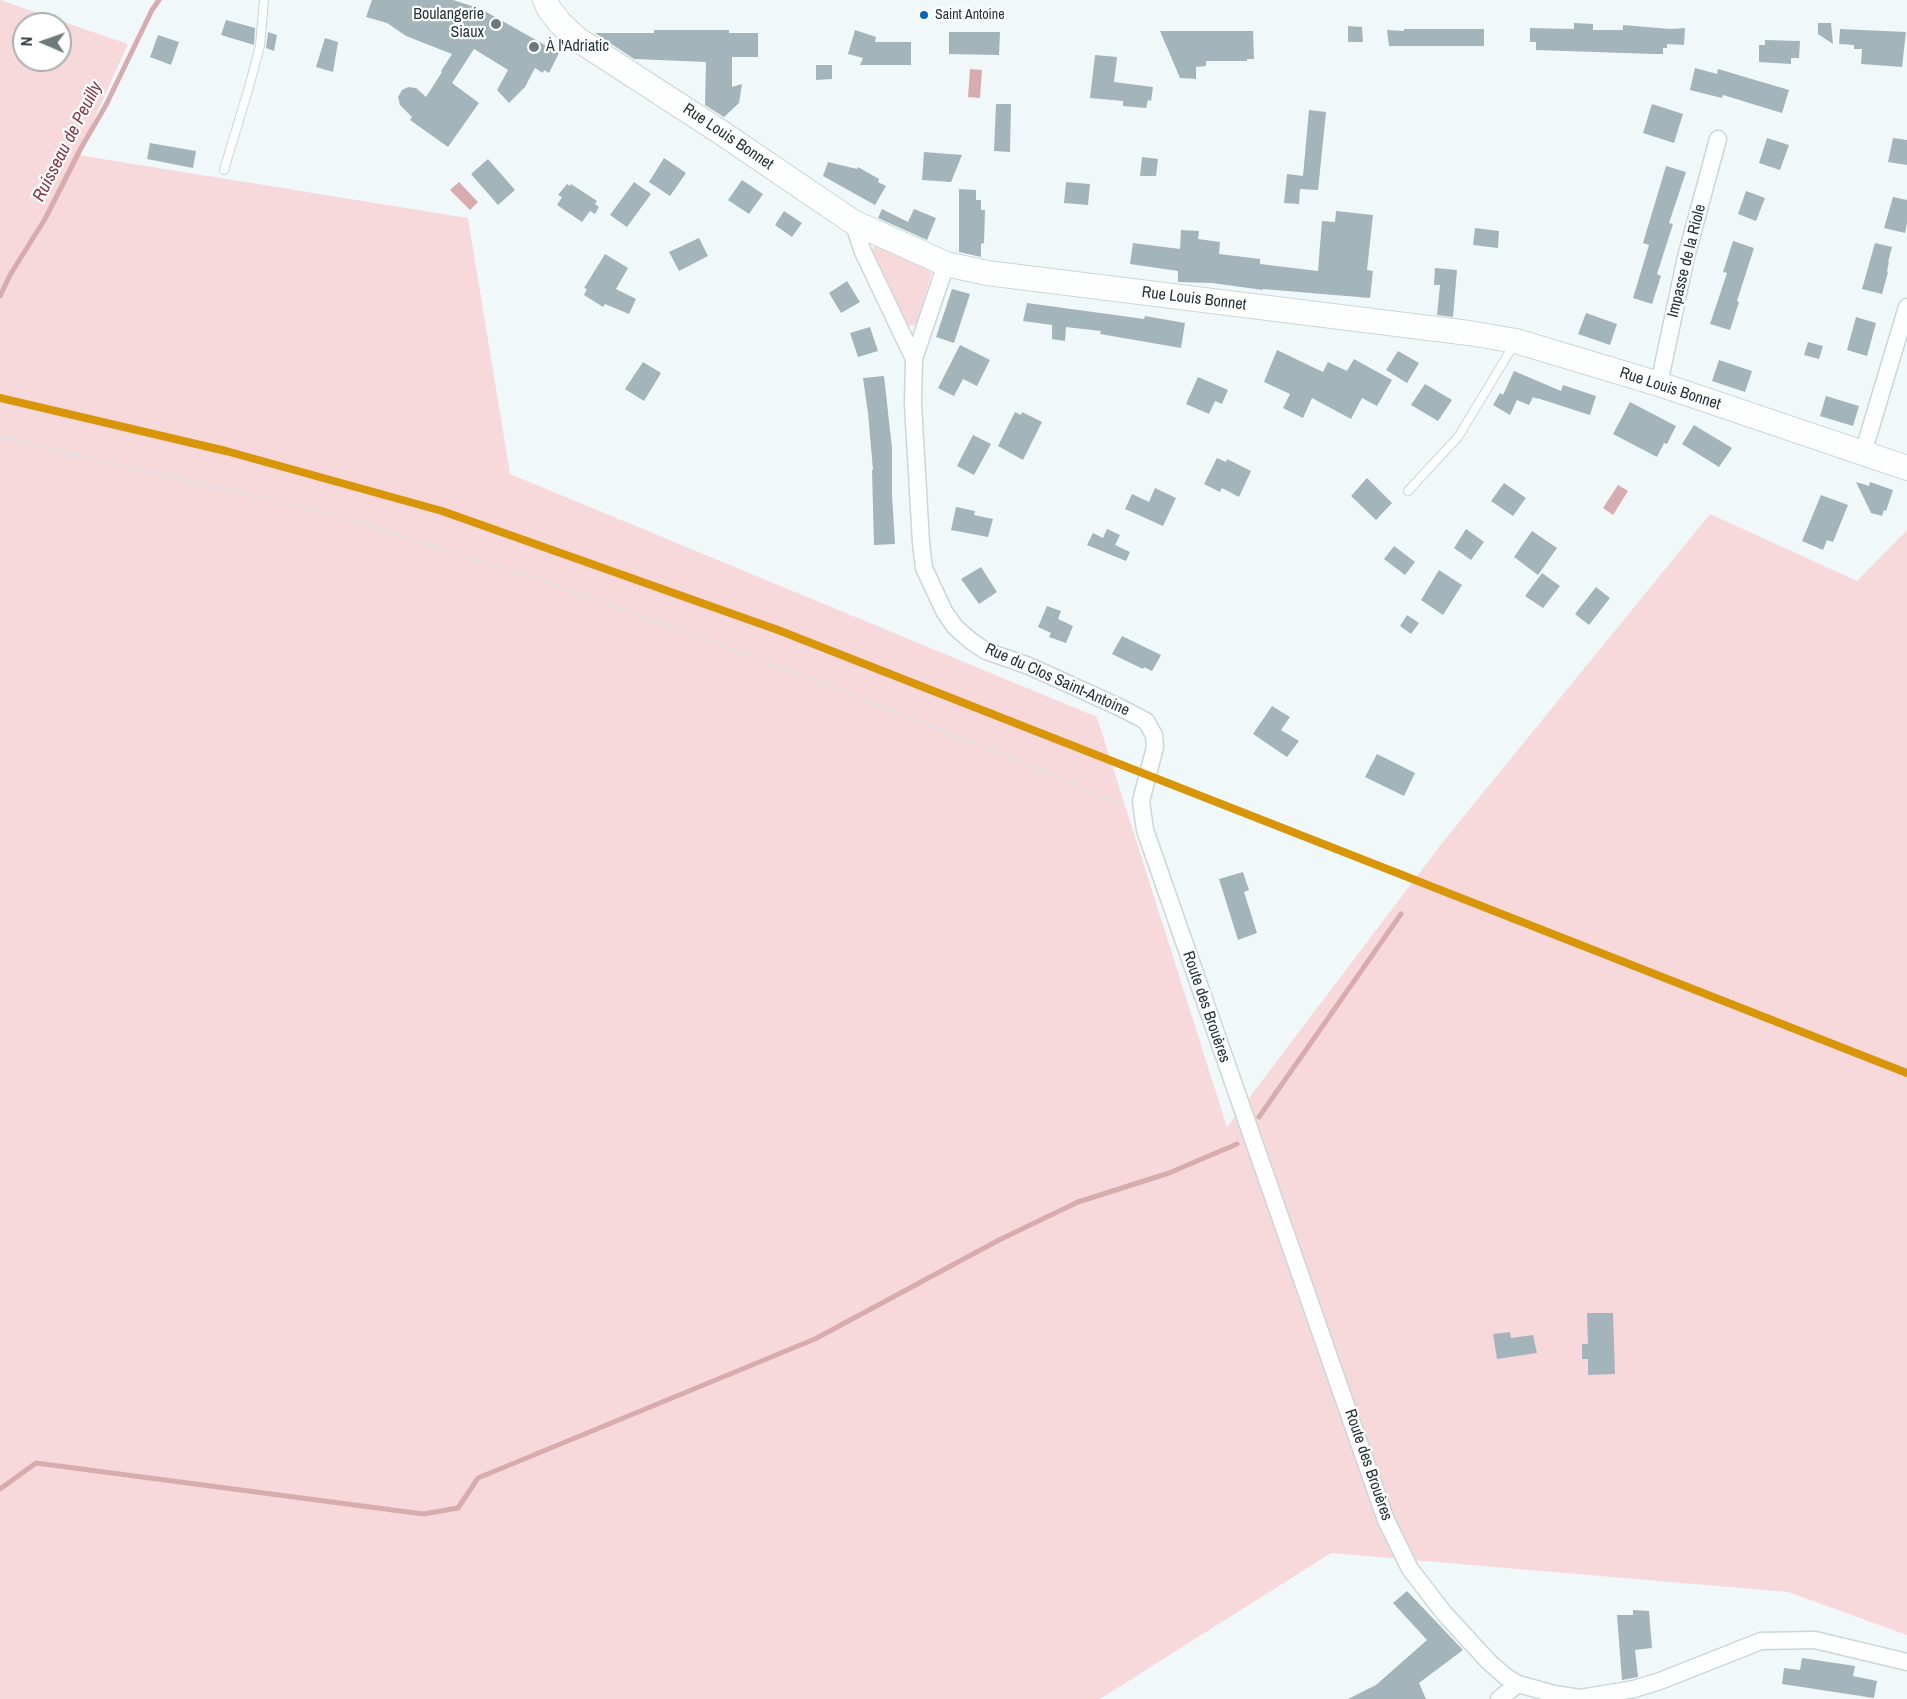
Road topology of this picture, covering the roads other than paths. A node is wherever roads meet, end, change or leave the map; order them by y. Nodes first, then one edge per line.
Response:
1 (264, 0) edge
2 (545, 0) edge
3 (1718, 139) dead end
4 (224, 170) dead end
5 (853, 222) junction
6 (946, 264) junction
7 (1907, 307) edge
8 (1516, 341) junction
9 (914, 359) junction
10 (1659, 384) junction
11 (1863, 453) junction
12 (1907, 468) edge
13 (1408, 491) dead end
14 (1143, 822) joint
15 (1907, 1662) edge
16 (1518, 1684) junction
17 (1498, 1699) edge

1 - 4 lane
2 - 5 street, Rue Louis Bonnet
3 - 10 street, Impasse de la Riole
5 - 6 street, Rue Louis Bonnet
5 - 9 street, Rue du Clos Saint-Antoine
6 - 8 street, Rue Louis Bonnet
6 - 9 street, Rue du Clos Saint-Antoine
7 - 11 street
8 - 10 street, Rue Louis Bonnet
8 - 13 lane
9 - 14 street, Rue du Clos Saint-Antoine
10 - 11 street, Rue Louis Bonnet
11 - 12 street, Rue Louis Bonnet
14 - 16 street, Route des Brouères
15 - 16 street, Route des Brouères
16 - 17 street

